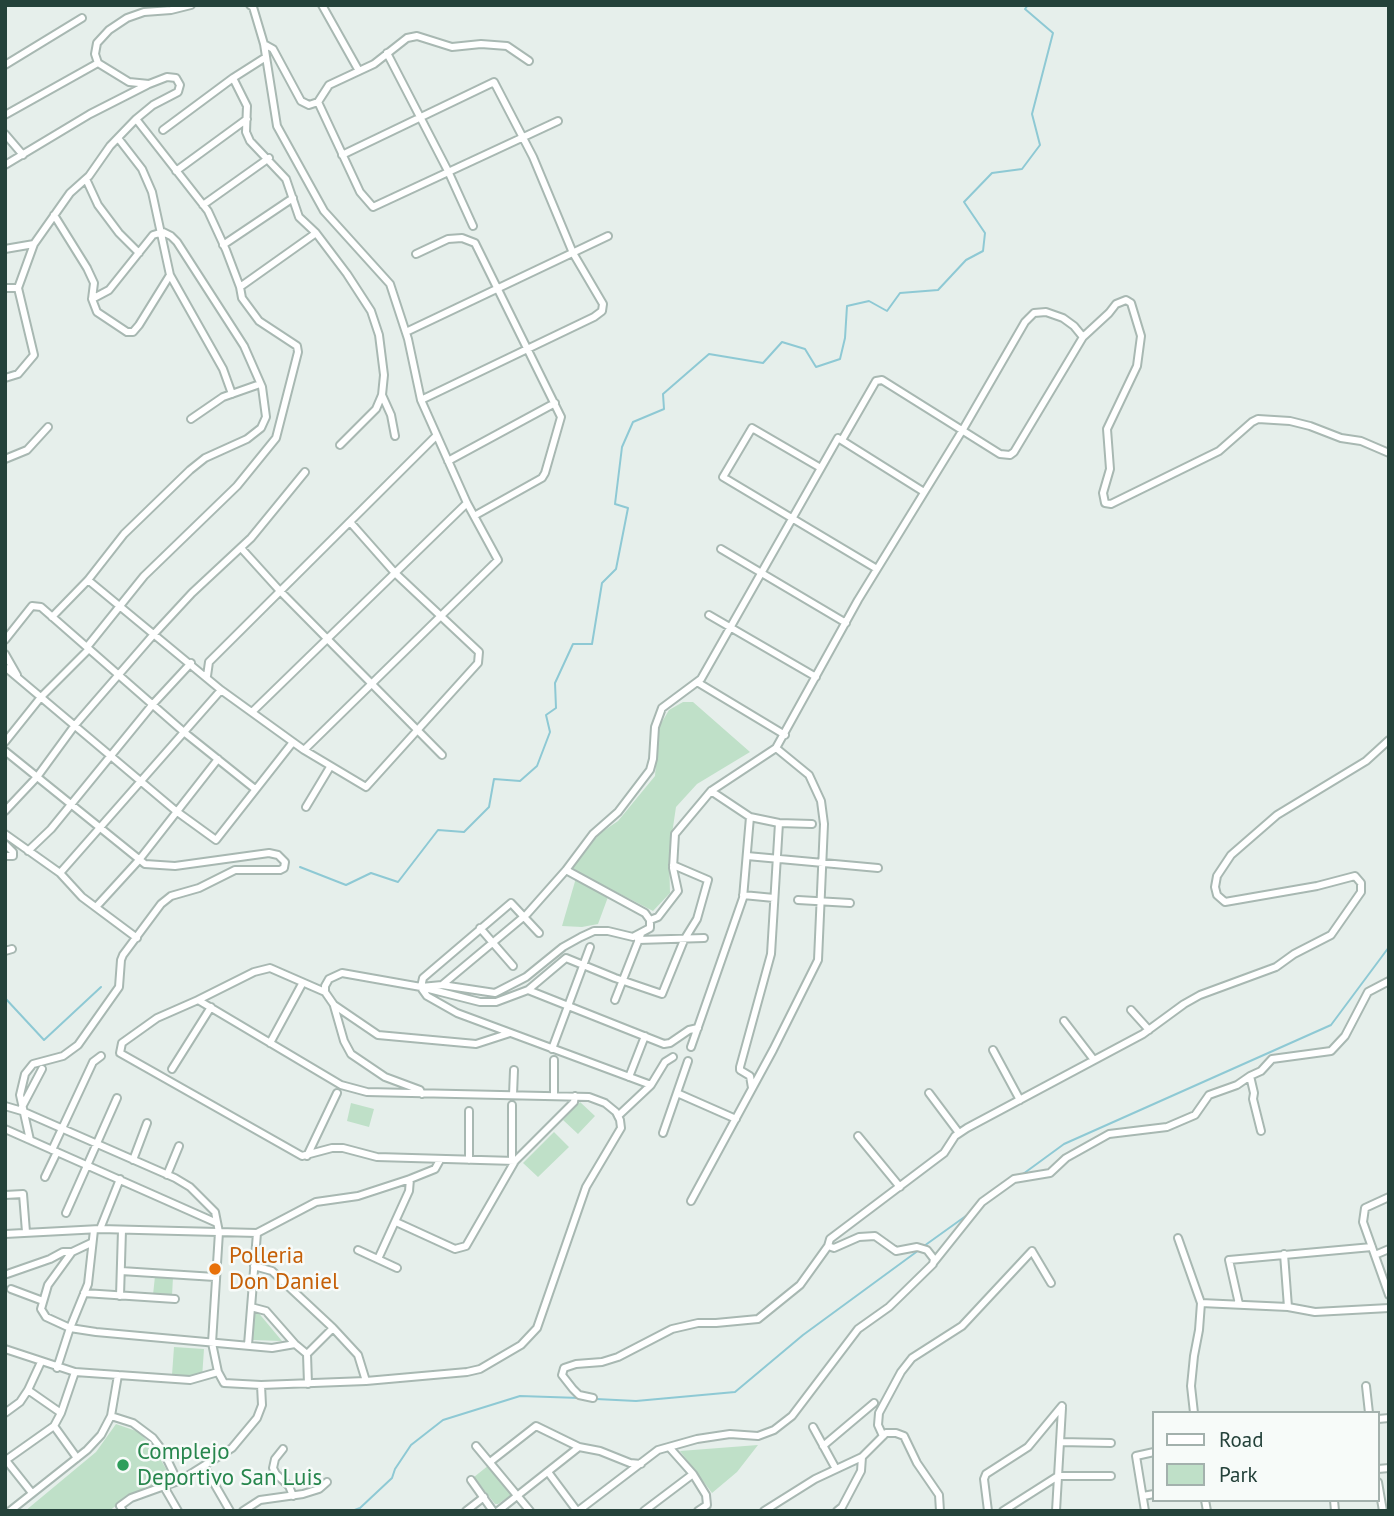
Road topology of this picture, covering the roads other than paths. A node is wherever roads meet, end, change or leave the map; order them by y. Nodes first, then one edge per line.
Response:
1 (191, 5) edge
2 (250, 5) edge
3 (322, 5) edge
4 (82, 18) dead end
5 (264, 44) junction
6 (387, 53) junction
7 (266, 57) junction
8 (530, 61) dead end
9 (98, 63) junction
10 (5, 65) edge
11 (359, 71) junction
12 (233, 78) junction
13 (149, 84) junction
14 (318, 102) junction
15 (5, 115) edge
16 (420, 117) junction
17 (136, 119) junction
18 (247, 119) junction
19 (558, 121) dead end
20 (163, 130) dead end
21 (5, 134) edge
22 (118, 138) junction
23 (522, 138) junction
24 (23, 155) junction
25 (342, 155) junction
26 (269, 158) junction
27 (5, 165) edge
28 (176, 171) junction
29 (448, 171) junction
30 (86, 179) junction
31 (293, 198) junction
32 (203, 205) junction
33 (54, 215) junction
34 (472, 226) dead end
35 (163, 232) junction
36 (316, 233) junction
37 (608, 236) dead end
38 (34, 244) junction
39 (223, 245) junction
40 (5, 249) edge
41 (139, 253) junction
42 (573, 253) junction
43 (416, 254) dead end
44 (170, 275) junction
45 (240, 286) junction
46 (5, 288) edge
47 (18, 288) junction
48 (498, 290) junction
49 (92, 299) junction
50 (406, 331) junction
51 (1083, 337) junction
52 (526, 349) junction
53 (5, 378) edge
54 (260, 384) junction
55 (232, 394) junction
56 (382, 395) junction
57 (421, 400) junction
58 (555, 403) junction
59 (191, 419) dead end
60 (48, 427) dead end
61 (962, 431) junction
62 (395, 436) dead end
63 (436, 436) junction
64 (842, 440) junction
65 (340, 445) dead end
66 (1389, 453) edge
67 (5, 459) edge
68 (448, 461) junction
69 (820, 467) junction
70 (305, 472) dead end
71 (924, 492) junction
72 (467, 503) junction
73 (474, 516) junction
74 (793, 520) junction
75 (350, 522) junction
76 (241, 548) junction
77 (721, 549) dead end
78 (877, 569) junction
79 (395, 573) junction
80 (761, 575) junction
81 (88, 579) junction
82 (280, 591) junction
83 (120, 607) junction
84 (709, 615) dead end
85 (441, 616) junction
86 (52, 617) junction
87 (846, 623) junction
88 (730, 629) junction
89 (154, 634) junction
90 (327, 639) junction
91 (5, 640) edge
92 (88, 648) junction
93 (5, 654) edge
94 (191, 663) junction
95 (6, 671) edge
96 (119, 675) junction
97 (207, 676) junction
98 (18, 677) junction
99 (816, 677) junction
100 (697, 682) junction
101 (372, 685) junction
102 (222, 690) junction
103 (41, 697) junction
104 (153, 704) junction
105 (252, 712) junction
106 (75, 725) junction
107 (417, 732) junction
108 (185, 733) junction
109 (785, 735) junction
110 (1389, 740) edge
111 (5, 742) edge
112 (293, 742) junction
113 (776, 748) junction
114 (304, 750) junction
115 (5, 751) edge
116 (110, 755) junction
117 (442, 755) dead end
118 (218, 759) junction
119 (330, 767) junction
120 (37, 777) junction
121 (142, 782) junction
122 (255, 789) junction
123 (711, 791) junction
124 (70, 804) junction
125 (306, 807) dead end
126 (5, 811) edge
127 (176, 811) junction
128 (750, 817) junction
129 (779, 823) junction
130 (812, 824) dead end
131 (101, 829) junction
132 (5, 834) edge
133 (5, 844) edge
134 (28, 851) junction
135 (5, 856) edge
136 (747, 856) junction
137 (777, 858) junction
138 (139, 860) junction
139 (822, 863) junction
140 (673, 865) junction
141 (878, 869) dead end
142 (566, 870) junction
143 (60, 873) junction
144 (743, 895) junction
145 (774, 898) junction
146 (798, 900) dead end
147 (820, 902) junction
148 (850, 903) dead end
149 (96, 907) junction
150 (524, 916) junction
151 (650, 920) junction
152 (480, 928) junction
153 (539, 933) dead end
154 (137, 937) junction
155 (639, 937) junction
156 (704, 938) dead end
157 (684, 940) junction
158 (493, 944) junction
159 (590, 947) dead end
160 (584, 964) junction
161 (513, 966) dead end
162 (622, 981) junction
163 (1389, 981) edge
164 (302, 984) junction
165 (442, 985) junction
166 (421, 987) junction
167 (528, 990) junction
168 (325, 992) junction
169 (198, 1000) junction
170 (615, 1000) dead end
171 (334, 1005) junction
172 (569, 1006) junction
173 (211, 1007) junction
174 (1131, 1010) dead end
175 (1065, 1021) dead end
176 (698, 1028) junction
177 (1149, 1030) junction
178 (510, 1033) junction
179 (645, 1036) junction
180 (270, 1043) junction
181 (691, 1048) dead end
182 (552, 1049) junction
183 (993, 1050) dead end
184 (101, 1056) dead end
185 (673, 1057) dead end
186 (554, 1060) dead end
187 (1094, 1060) junction
188 (688, 1061) dead end
189 (42, 1069) dead end
190 (173, 1069) dead end
191 (514, 1069) dead end
192 (1250, 1076) junction
193 (629, 1077) junction
194 (651, 1085) junction
195 (752, 1090) junction
196 (337, 1093) dead end
197 (677, 1093) junction
198 (929, 1093) dead end
199 (422, 1094) junction
200 (513, 1095) junction
201 (554, 1096) junction
202 (575, 1096) junction
203 (117, 1098) dead end
204 (1020, 1100) junction
205 (512, 1105) dead end
206 (5, 1106) edge
207 (22, 1110) junction
208 (469, 1111) dead end
209 (618, 1116) junction
210 (736, 1119) junction
211 (147, 1123) dead end
212 (5, 1129) edge
213 (62, 1129) junction
214 (1261, 1131) dead end
215 (663, 1133) dead end
216 (959, 1133) junction
217 (858, 1136) dead end
218 (30, 1140) junction
219 (98, 1144) junction
220 (179, 1146) dead end
221 (54, 1151) junction
222 (307, 1156) junction
223 (133, 1160) junction
224 (440, 1160) junction
225 (469, 1160) junction
226 (514, 1161) junction
227 (88, 1165) junction
228 (167, 1175) junction
229 (45, 1177) dead end
230 (410, 1179) junction
231 (120, 1180) junction
232 (900, 1187) junction
233 (5, 1195) edge
234 (1389, 1197) edge
235 (691, 1201) dead end
236 (66, 1213) dead end
237 (396, 1222) junction
238 (217, 1223) junction
239 (97, 1230) junction
240 (122, 1230) junction
241 (26, 1231) junction
242 (219, 1231) junction
243 (257, 1233) junction
244 (5, 1234) edge
245 (1178, 1238) dead end
246 (92, 1243) junction
247 (828, 1246) junction
248 (1372, 1247) junction
249 (358, 1250) dead end
250 (1389, 1250) edge
251 (72, 1252) junction
252 (1284, 1254) junction
253 (1376, 1255) junction
254 (378, 1259) junction
255 (933, 1264) junction
256 (254, 1266) junction
257 (397, 1268) dead end
258 (121, 1270) junction
259 (7, 1274) dead end
260 (215, 1277) junction
261 (1051, 1283) dead end
262 (11, 1289) dead end
263 (85, 1293) junction
264 (120, 1296) junction
265 (1389, 1296) edge
266 (174, 1300) dead end
267 (43, 1301) junction
268 (1201, 1303) junction
269 (1239, 1304) junction
270 (251, 1307) junction
271 (1288, 1307) junction
272 (1389, 1308) edge
273 (70, 1328) junction
274 (333, 1328) junction
275 (212, 1343) junction
276 (295, 1344) junction
277 (248, 1345) junction
278 (5, 1349) edge
279 (307, 1354) junction
280 (41, 1362) junction
281 (57, 1367) junction
282 (75, 1372) junction
283 (218, 1372) junction
284 (118, 1375) junction
285 (366, 1381) junction
286 (308, 1384) junction
287 (261, 1385) junction
288 (1366, 1386) dead end
289 (28, 1390) junction
290 (593, 1398) dead end
291 (874, 1403) dead end
292 (1194, 1411) edge
293 (1369, 1411) edge
294 (5, 1413) edge
295 (61, 1413) junction
296 (111, 1416) junction
297 (54, 1426) junction
298 (813, 1427) dead end
299 (883, 1436) junction
300 (1060, 1442) junction
301 (1111, 1443) dead end
302 (476, 1446) dead end
303 (823, 1446) junction
304 (579, 1447) junction
305 (669, 1447) junction
306 (283, 1449) dead end
307 (1152, 1452) edge
308 (862, 1457) junction
309 (77, 1458) junction
310 (6, 1459) edge
311 (490, 1462) junction
312 (641, 1464) junction
313 (204, 1466) junction
314 (836, 1469) junction
315 (548, 1472) junction
316 (693, 1474) junction
317 (1058, 1476) junction
318 (1111, 1476) dead end
319 (177, 1480) junction
320 (471, 1480) dead end
321 (327, 1482) dead end
322 (163, 1485) junction
323 (32, 1493) junction
324 (1152, 1494) edge
325 (1380, 1494) edge
326 (293, 1496) junction
327 (516, 1496) junction
328 (1143, 1496) junction
329 (484, 1497) junction
330 (121, 1508) edge
331 (10, 1511) edge
332 (178, 1511) edge
333 (230, 1511) edge
334 (243, 1511) edge
335 (466, 1511) edge
336 (496, 1511) edge
337 (530, 1511) edge
338 (577, 1511) edge
339 (644, 1511) edge
340 (698, 1511) edge
341 (764, 1511) edge
342 (837, 1511) edge
343 (940, 1511) edge
344 (988, 1511) edge
345 (1003, 1511) edge
346 (1056, 1511) edge
347 (1145, 1511) edge
348 (1383, 1511) edge

1 - 9 street
2 - 5 street
3 - 11 street
4 - 10 street
5 - 7 street
5 - 14 street
6 - 8 street
6 - 11 street
6 - 16 street
7 - 12 street
7 - 50 street
9 - 13 street
9 - 15 street
11 - 14 street
12 - 18 street
12 - 20 street
13 - 17 street
13 - 24 street
14 - 25 street
16 - 23 street
16 - 25 street
16 - 29 street
17 - 22 street
17 - 28 street
18 - 26 street
18 - 28 street
19 - 23 street
21 - 24 street
22 - 30 street
22 - 35 street
23 - 29 street
23 - 42 street
24 - 27 street
25 - 29 street
26 - 31 street
26 - 32 street
28 - 32 street
29 - 34 street
30 - 33 street
30 - 41 street
31 - 36 street
31 - 39 street
32 - 39 street
33 - 38 street
33 - 49 street
35 - 41 street
35 - 44 street
35 - 54 street
36 - 45 street
36 - 56 street
37 - 42 street
38 - 40 street
38 - 47 street
39 - 45 street
41 - 49 street
42 - 48 street
42 - 52 street
43 - 48 street
44 - 49 street
44 - 55 street
45 - 83 street
46 - 47 street
47 - 53 street
48 - 50 street
48 - 52 street
50 - 57 street
51 - 61 street
51 - 61 street
51 - 66 street
52 - 57 street
52 - 58 street
54 - 55 street
54 - 81 street
55 - 59 street
56 - 62 street
56 - 65 street
57 - 63 street
58 - 68 street
58 - 73 street
60 - 67 street
61 - 64 street
61 - 71 street
63 - 68 street
63 - 75 street
64 - 69 street
64 - 71 street
68 - 72 street
69 - 74 street
69 - 74 street
70 - 76 street
71 - 78 street
72 - 73 street
72 - 79 street
73 - 85 street
74 - 78 street
74 - 80 street
75 - 79 street
75 - 82 street
76 - 82 street
76 - 89 street
77 - 80 street
78 - 87 street
79 - 85 street
79 - 90 street
80 - 87 street
80 - 88 street
81 - 83 street
81 - 86 street
82 - 90 street
82 - 97 street
83 - 89 street
83 - 92 street
84 - 88 street
85 - 101 street
85 - 107 street
86 - 91 street
86 - 92 street
87 - 99 street
88 - 99 street
88 - 100 street
89 - 94 street
89 - 96 street
90 - 101 street
90 - 105 street
92 - 96 street
92 - 103 street
93 - 98 street
94 - 97 street
94 - 104 street
95 - 98 street
96 - 104 street
96 - 106 street
97 - 102 street
98 - 103 street
99 - 109 street
100 - 109 street
100 - 142 street
101 - 107 street
101 - 114 street
102 - 105 street
102 - 108 street
103 - 106 street
103 - 111 street
104 - 108 street
104 - 116 street
105 - 112 street
106 - 116 street
106 - 120 street
107 - 117 street
107 - 119 street
108 - 118 street
108 - 121 street
109 - 113 street
110 - 177 street
112 - 114 street
112 - 122 street
113 - 123 street
113 - 139 street
114 - 119 street
115 - 120 street
116 - 121 street
116 - 124 street
118 - 122 street
118 - 127 street
119 - 125 street
120 - 124 street
120 - 126 street
121 - 127 street
121 - 131 street
122 - 127 street
123 - 128 street
123 - 140 street
124 - 131 street
124 - 134 street
127 - 138 street
128 - 129 street
128 - 136 street
129 - 130 street
129 - 137 street
131 - 138 street
131 - 143 street
132 - 134 street
133 - 135 street
134 - 143 street
136 - 137 street
136 - 144 street
137 - 139 street
137 - 145 street
138 - 149 street
138 - 154 street
139 - 141 street
139 - 147 street
140 - 151 street
140 - 157 street
142 - 150 street
142 - 151 street
143 - 149 street
144 - 145 street
144 - 176 street
145 - 195 street
146 - 147 street
147 - 148 street
147 - 195 street
149 - 154 street
150 - 152 street
150 - 153 street
150 - 158 street
151 - 155 street
152 - 158 street
152 - 166 street
154 - 207 street
155 - 157 street
155 - 162 street
155 - 165 street
156 - 157 street
157 - 162 street
158 - 161 street
158 - 165 street
159 - 160 street
160 - 162 street
160 - 167 street
160 - 172 street
162 - 170 street
163 - 192 street
164 - 168 street
164 - 169 street
164 - 180 street
165 - 166 street
166 - 167 street
166 - 168 street
166 - 178 street
167 - 172 street
168 - 171 street
169 - 173 street
169 - 222 street
171 - 178 street
171 - 199 street
172 - 179 street
172 - 182 street
173 - 180 street
173 - 190 street
174 - 177 street
175 - 187 street
176 - 179 street
176 - 181 street
177 - 187 street
178 - 182 street
179 - 193 street
180 - 199 street
182 - 193 street
183 - 204 street
184 - 213 street
185 - 194 street
186 - 201 street
187 - 204 street
188 - 197 street
189 - 207 street
191 - 200 street
192 - 214 street
192 - 255 street
193 - 194 street
194 - 209 street
195 - 210 street
196 - 222 street
197 - 210 street
197 - 215 street
198 - 216 street
199 - 200 street
200 - 201 street
201 - 202 street
202 - 209 street
202 - 226 street
203 - 219 street
204 - 216 street
205 - 226 street
206 - 207 street
207 - 213 street
207 - 218 street
208 - 225 street
209 - 285 street
210 - 235 street
211 - 223 street
212 - 218 street
213 - 219 street
213 - 221 street
216 - 232 street
217 - 232 street
218 - 221 street
219 - 223 street
219 - 227 street
220 - 228 street
221 - 227 street
221 - 229 street
222 - 224 street
223 - 228 street
224 - 225 street
224 - 230 street
225 - 226 street
226 - 237 street
227 - 231 street
227 - 236 street
228 - 238 street
230 - 237 street
230 - 243 street
231 - 238 street
231 - 239 street
232 - 247 street
233 - 241 street
234 - 248 street
237 - 254 street
238 - 242 street
239 - 240 street
239 - 241 street
239 - 246 street
240 - 242 street
240 - 258 street
241 - 244 street
242 - 243 street
242 - 260 street
243 - 256 street
245 - 268 street
246 - 251 street
246 - 263 street
247 - 255 street
247 - 290 street
248 - 252 street
248 - 253 street
249 - 254 street
250 - 253 street
251 - 259 street
251 - 267 street
252 - 269 street
252 - 271 street
253 - 265 street
254 - 257 street
255 - 305 street
256 - 270 street
256 - 274 street
258 - 260 street
258 - 264 street
260 - 275 street
261 - 299 street
262 - 267 street
263 - 264 street
263 - 273 street
264 - 266 street
267 - 273 street
268 - 269 street
268 - 292 street
269 - 271 street
270 - 276 street
270 - 277 street
271 - 272 street
273 - 275 street
273 - 281 street
274 - 279 street
274 - 285 street
275 - 277 street
275 - 283 street
276 - 277 street
276 - 279 street
278 - 280 street
279 - 286 street
280 - 281 street
280 - 289 street
281 - 282 street
282 - 284 street
282 - 295 street
283 - 284 street
283 - 287 street
284 - 296 street
285 - 286 street
286 - 287 street
287 - 313 street
288 - 293 street
289 - 294 street
289 - 295 street
291 - 303 street
295 - 297 street
296 - 309 street
296 - 319 street
297 - 309 street
297 - 310 street
298 - 303 street
299 - 308 street
299 - 343 street
300 - 301 street
300 - 317 street
300 - 344 street
302 - 311 street
303 - 314 street
304 - 311 street
304 - 312 street
304 - 315 street
305 - 312 street
305 - 316 street
306 - 326 street
307 - 328 street
308 - 314 street
308 - 342 street
309 - 323 street
310 - 323 street
311 - 327 street
312 - 338 street
313 - 319 street
313 - 333 street
314 - 341 street
315 - 327 street
315 - 338 street
316 - 339 street
316 - 340 street
317 - 318 street
317 - 345 street
317 - 346 street
319 - 322 street
320 - 329 street
321 - 326 street
322 - 330 street
322 - 332 street
323 - 331 street
324 - 328 street
325 - 348 street
326 - 334 street
327 - 336 street
327 - 337 street
328 - 347 street
329 - 335 street
329 - 336 street

